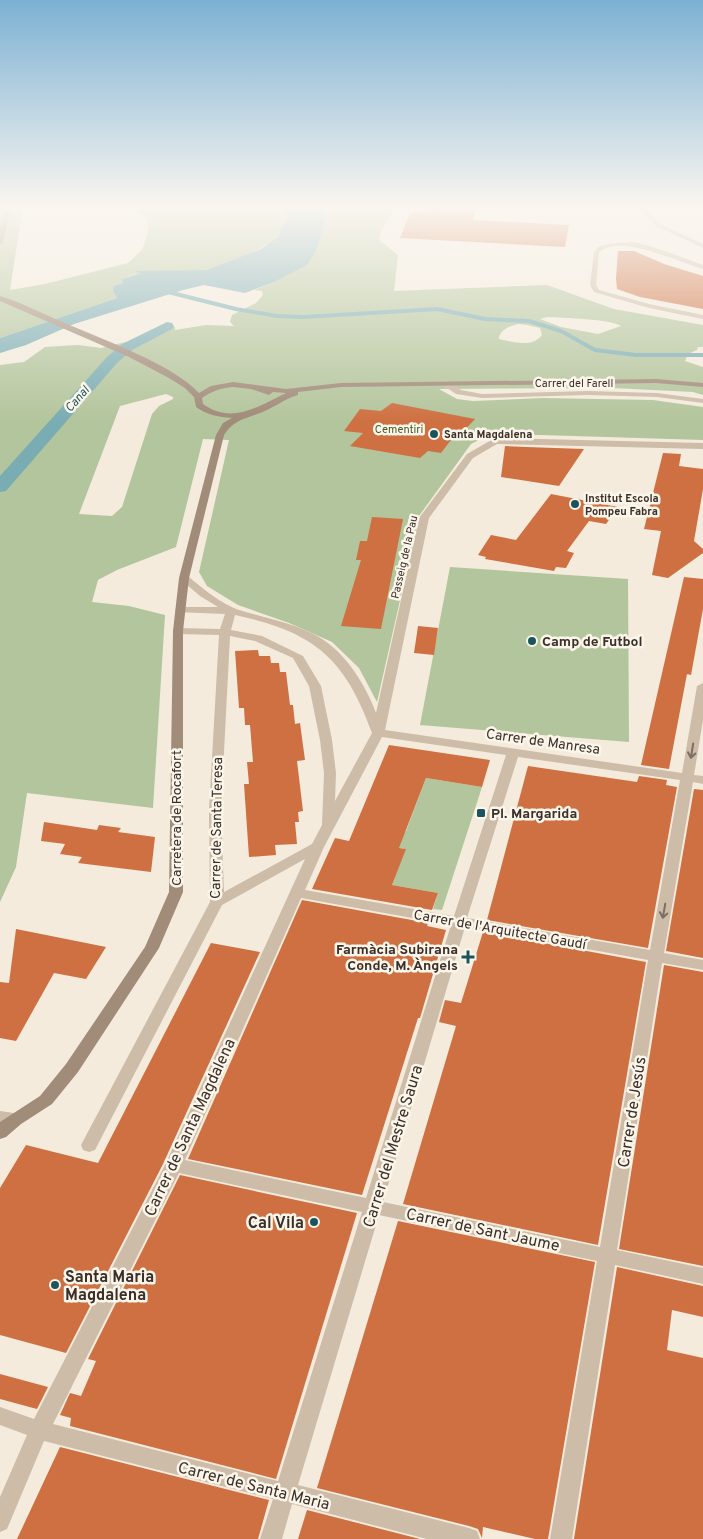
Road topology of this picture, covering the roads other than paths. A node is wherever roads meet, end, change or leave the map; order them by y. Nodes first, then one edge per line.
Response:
1 (594, 278) edge
2 (1, 298) edge
3 (703, 317) edge
4 (172, 376) junction
5 (196, 382) dead end
6 (205, 383) dead end
7 (447, 384) junction
8 (703, 384) edge
9 (223, 386) junction
10 (263, 389) junction
11 (307, 389) junction
12 (198, 397) junction
13 (703, 401) edge
14 (272, 403) junction
15 (210, 412) junction
16 (244, 414) junction
17 (220, 435) junction
18 (703, 446) edge
19 (184, 578) junction
20 (180, 610) junction
21 (231, 610) junction
22 (178, 631) junction
23 (225, 632) junction
24 (703, 686) edge
25 (378, 733) junction
26 (513, 752) junction
27 (688, 778) junction
28 (703, 780) edge
29 (328, 829) junction
30 (317, 847) junction
31 (298, 893) junction
32 (217, 902) junction
33 (459, 923) junction
34 (656, 956) junction
35 (703, 965) edge
36 (8, 1118) edge
37 (0, 1132) edge
38 (89, 1144) dead end
39 (174, 1165) junction
40 (374, 1206) junction
41 (608, 1256) junction
42 (703, 1276) edge
43 (0, 1416) edge
44 (39, 1430) junction
45 (285, 1492) junction
46 (0, 1522) edge
47 (271, 1539) edge
48 (469, 1539) edge
49 (561, 1539) edge

1 - 3 street
2 - 4 street
4 - 5 street
4 - 12 street
6 - 9 street
7 - 8 street
7 - 11 street
7 - 13 street, Carrer del Farell
9 - 10 street
9 - 12 street
10 - 11 street
10 - 14 street
11 - 14 street
12 - 15 street
14 - 16 street
15 - 16 street
15 - 17 street
16 - 17 street
17 - 19 street, Carretera de Rocafort
18 - 25 street, Passeig de la Pau
19 - 20 street, Carretera de Rocafort
19 - 21 street
20 - 21 street
20 - 22 street, Carretera de Rocafort
21 - 23 street, Carrer de Santa Teresa
21 - 25 street
22 - 23 street
22 - 36 street, Carretera de Rocafort
23 - 29 street
23 - 32 street, Carrer de Santa Teresa
24 -> 27 street, Carrer de Jesús
25 - 26 street, Carrer de Manresa
25 - 29 street, Carrer de Santa Magdalena
26 - 27 street, Carrer de Manresa
26 - 33 street, Carrer del Mestre Saura
27 - 28 street, Carrer de Manresa
27 -> 34 street, Carrer de Jesús
29 - 30 street, Carrer de Santa Magdalena
30 - 31 street, Carrer de Santa Magdalena
30 - 32 street
31 - 33 street, Carrer de l'Arquitecte Gaudí
31 - 39 street, Carrer de Santa Magdalena
32 - 38 street, Carrer de Santa Teresa
33 - 34 street, Carrer de l'Arquitecte Gaudí
33 - 40 street, Carrer del Mestre Saura
34 - 35 street, Carrer de l'Arquitecte Gaudí
34 - 41 street, Carrer de Jesús
36 - 37 street, Carretera de Rocafort
39 - 40 street, Carrer de Sant Jaume
39 - 44 street, Carrer de Santa Magdalena
40 - 41 street, Carrer de Sant Jaume
40 - 45 street, Carrer del Mestre Saura
41 - 42 street, Carrer de Sant Jaume
41 - 49 street, Carrer de Jesús
43 - 44 street, Carrer de Santa Maria
44 - 45 street, Carrer de Santa Maria
44 - 46 street, Carrer de Santa Magdalena
45 - 47 street, Carrer del Mestre Saura
45 - 48 street, Carrer de Santa Maria

